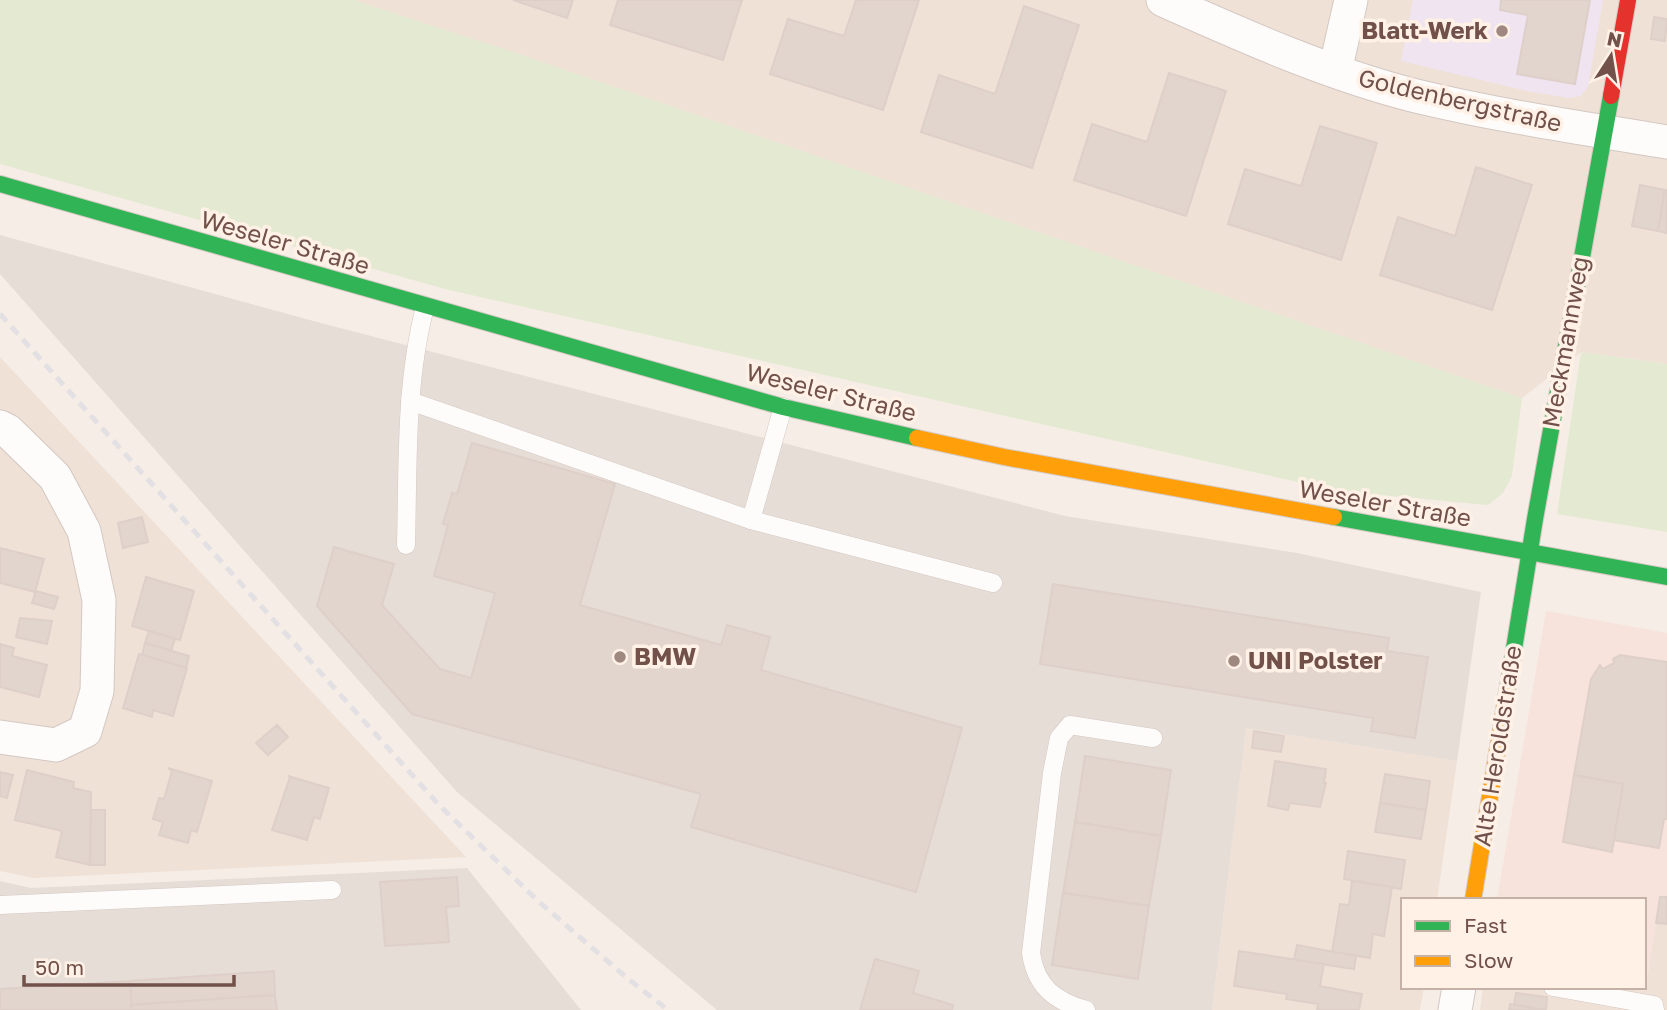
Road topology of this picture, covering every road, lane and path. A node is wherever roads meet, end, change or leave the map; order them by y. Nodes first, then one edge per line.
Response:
1 (1163, 0) edge
2 (1351, 0) edge
3 (1628, 0) edge
4 (1335, 71) junction
5 (1604, 132) junction
6 (1667, 142) edge
7 (0, 184) edge
8 (425, 307) junction
9 (410, 401) junction
10 (783, 407) junction
11 (0, 426) edge
12 (751, 520) junction
13 (406, 545) dead end
14 (1530, 553) junction
15 (1667, 577) edge
16 (993, 583) dead end
17 (1523, 592) joint
18 (0, 737) edge
19 (1153, 738) dead end
20 (332, 890) dead end
21 (1473, 898) edge
22 (0, 905) edge
23 (1459, 989) edge
24 (1564, 989) edge
25 (1086, 1010) edge
26 (1455, 1010) edge
27 (1654, 1010) edge

1 - 4 street, Goldenbergstraße
2 - 4 street
3 - 5 main road, Meckmannweg
4 - 5 street, Goldenbergstraße
5 - 6 street
5 - 14 main road, Meckmannweg
7 - 8 main road, Weseler Straße
8 - 9 lane
8 - 10 main road, Weseler Straße
9 - 12 lane
9 - 13 lane
10 - 12 lane
10 - 14 main road, Weseler Straße
11 - 18 street
12 - 16 lane
14 - 15 main road, Weseler Straße
14 - 17 main road, Meckmannweg
17 - 21 main road, Alte Heroldstraße
19 - 25 lane
20 - 22 lane
23 - 26 street
24 - 27 lane

